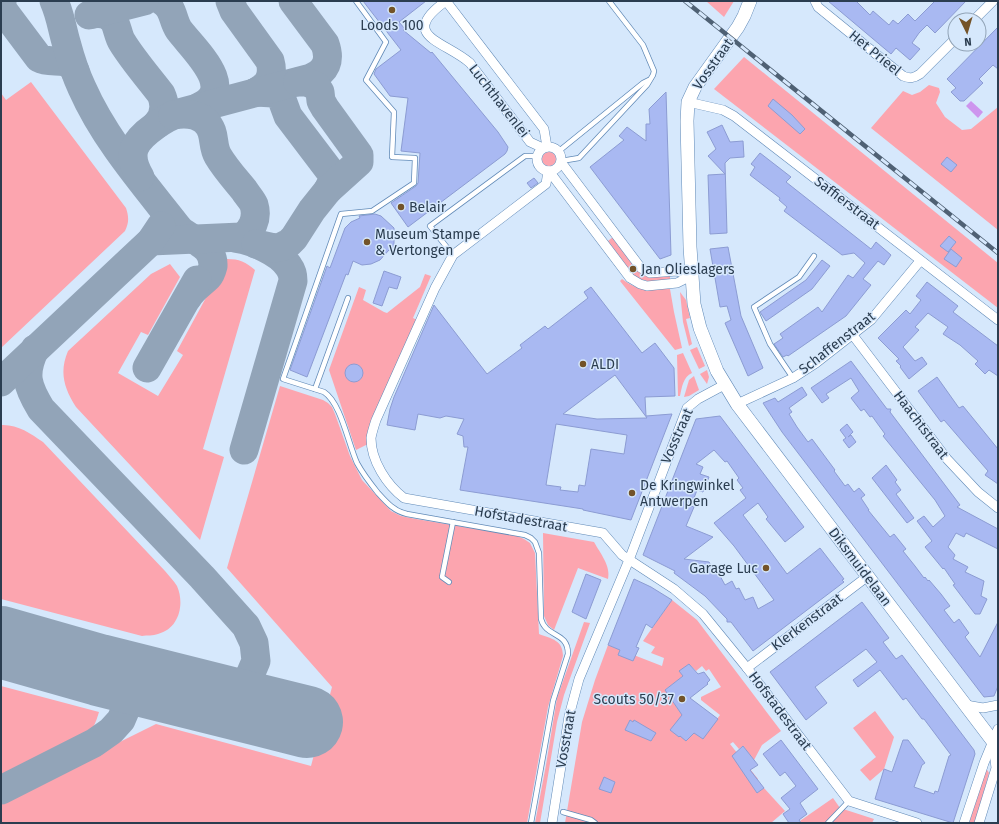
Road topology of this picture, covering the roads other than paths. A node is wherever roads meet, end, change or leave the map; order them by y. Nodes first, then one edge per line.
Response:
1 (356, 1) edge
2 (446, 1) edge
3 (609, 1) edge
4 (750, 1) edge
5 (815, 1) edge
6 (993, 1) edge
7 (982, 12) edge
8 (947, 47) edge
9 (651, 80) junction
10 (688, 102) junction
11 (543, 150) junction
12 (559, 151) junction
13 (561, 162) junction
14 (548, 171) junction
15 (610, 227) junction
16 (598, 236) junction
17 (452, 255) junction
18 (814, 256) dead end
19 (920, 261) junction
20 (692, 276) junction
21 (348, 298) dead end
22 (998, 320) edge
23 (852, 334) junction
24 (793, 378) junction
25 (724, 385) junction
26 (315, 389) junction
27 (737, 404) junction
28 (998, 508) edge
29 (453, 522) junction
30 (629, 560) junction
31 (868, 576) junction
32 (449, 582) dead end
33 (747, 668) junction
34 (966, 705) junction
35 (998, 705) edge
36 (998, 729) edge
37 (996, 744) edge
38 (998, 788) edge
39 (986, 800) junction
40 (849, 801) junction
41 (563, 812) dead end
42 (530, 823) edge
43 (552, 823) edge
44 (595, 823) edge
45 (828, 823) edge
46 (918, 823) edge
47 (964, 823) edge
48 (979, 823) edge

1 - 26 lane
2 - 11 street, Luchthavenlei
2 - 11 street, Luchthavenlei
3 - 9 lane
4 - 10 street, Vosstraat
5 - 8 street, Het Prieel
6 - 7 street
9 - 12 lane
9 - 13 lane
10 - 19 street, Saffierstraat
10 - 20 street, Vosstraat
11 - 12 street, Luchthavenlei
11 - 14 street
11 - 17 lane
12 - 13 street
13 - 14 street
13 - 15 street
14 - 16 street
14 - 17 street, Hofstadestraat
15 - 16 street
15 - 20 street
16 - 20 street
17 - 30 street, Hofstadestraat
18 - 24 lane
19 - 22 street, Saffierstraat
19 - 23 street, Schaffenstraat
20 - 25 street, Vosstraat
21 - 26 lane
23 - 24 street, Schaffenstraat
23 - 28 street, Haachtstraat
24 - 27 street, Schaffenstraat
25 - 27 street, Diksmuidelaan
25 - 30 street, Vosstraat
26 - 29 lane
27 - 31 street, Diksmuidelaan
29 - 32 lane
29 - 42 lane
30 - 33 street, Hofstadestraat
30 - 43 street, Vosstraat
31 - 33 street, Klerkenstraat
31 - 34 street, Diksmuidelaan
33 - 40 street, Hofstadestraat
34 - 35 street
34 - 37 street, Diksmuidelaan
36 - 37 street
37 - 39 street
37 - 47 street
38 - 39 street
39 - 48 street
40 - 45 lane
40 - 46 street
41 - 44 lane

